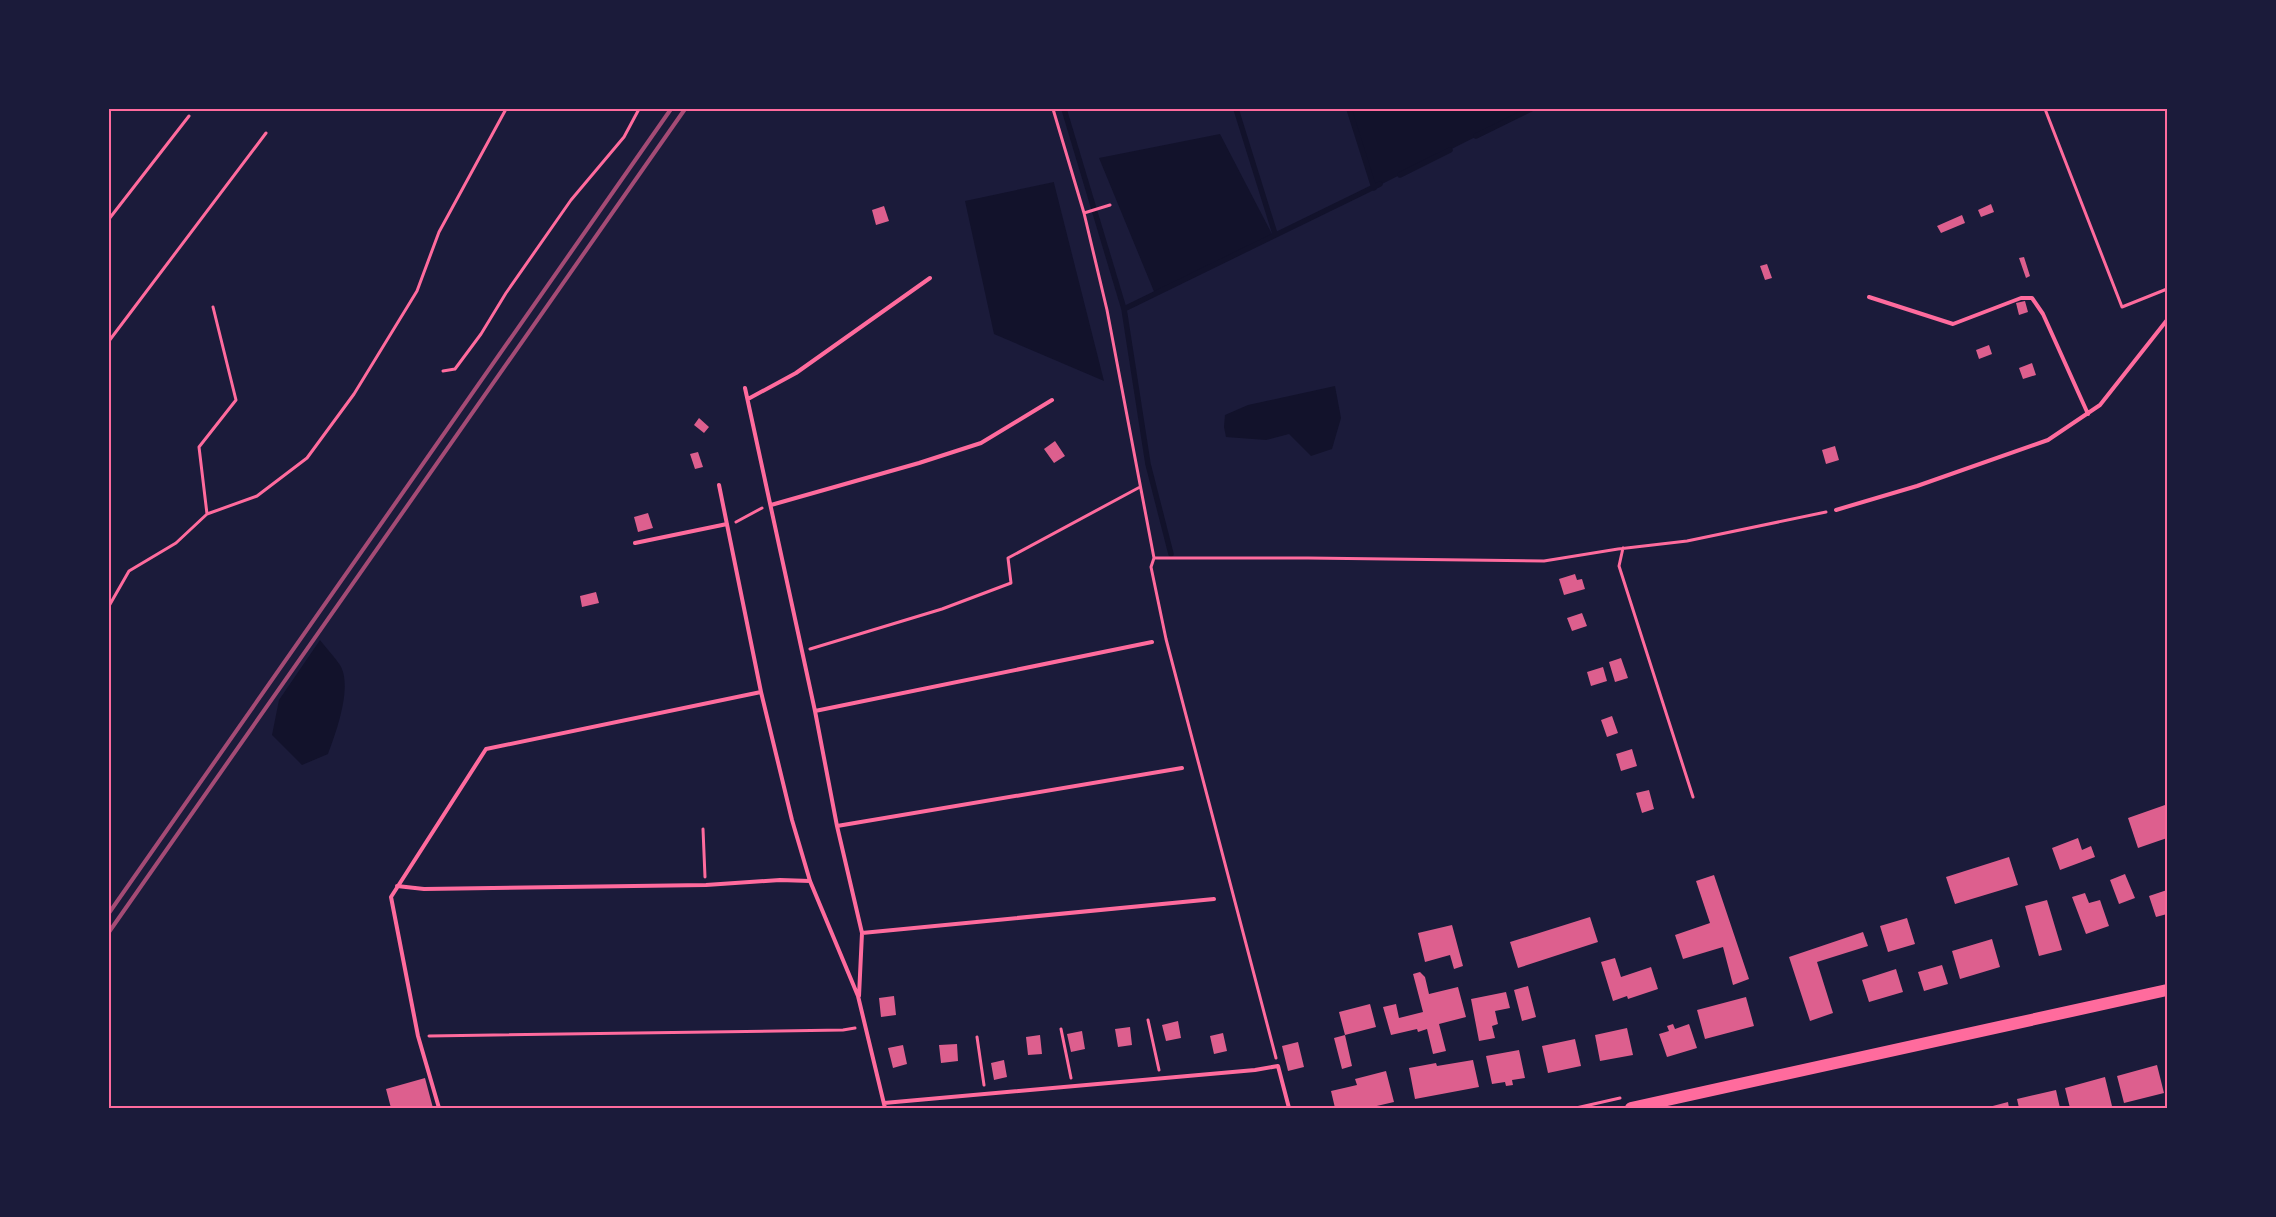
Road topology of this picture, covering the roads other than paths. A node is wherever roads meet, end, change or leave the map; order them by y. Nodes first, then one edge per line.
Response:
1 (930, 278) dead end
2 (1869, 297) dead end
3 (2167, 320) edge
4 (745, 388) dead end
5 (748, 399) junction
6 (1052, 400) dead end
7 (2088, 414) junction
8 (718, 485) dead end
9 (772, 505) junction
10 (1836, 510) road end
11 (728, 524) junction
12 (635, 542) dead end
13 (1152, 642) dead end
14 (761, 692) junction
15 (815, 711) junction
16 (1182, 768) dead end
17 (837, 826) junction
18 (810, 881) junction
19 (397, 886) junction
20 (1214, 899) dead end
21 (862, 933) junction
22 (2167, 990) edge
23 (858, 996) junction
24 (884, 1106) edge
25 (439, 1108) edge
26 (1288, 1108) edge
27 (1631, 1108) edge

1 - 5 lane
2 - 7 lane
3 - 7 lane
4 - 5 lane
5 - 9 lane
6 - 9 lane
7 - 10 lane
8 - 11 lane
9 - 15 lane
11 - 12 lane
11 - 14 lane
13 - 15 lane
14 - 18 lane
14 - 19 lane
15 - 17 lane
16 - 17 lane
17 - 21 lane
18 - 19 lane
18 - 23 lane
19 - 25 lane
20 - 21 lane
21 - 23 lane
22 - 27 main road
23 - 24 lane
24 - 26 lane

